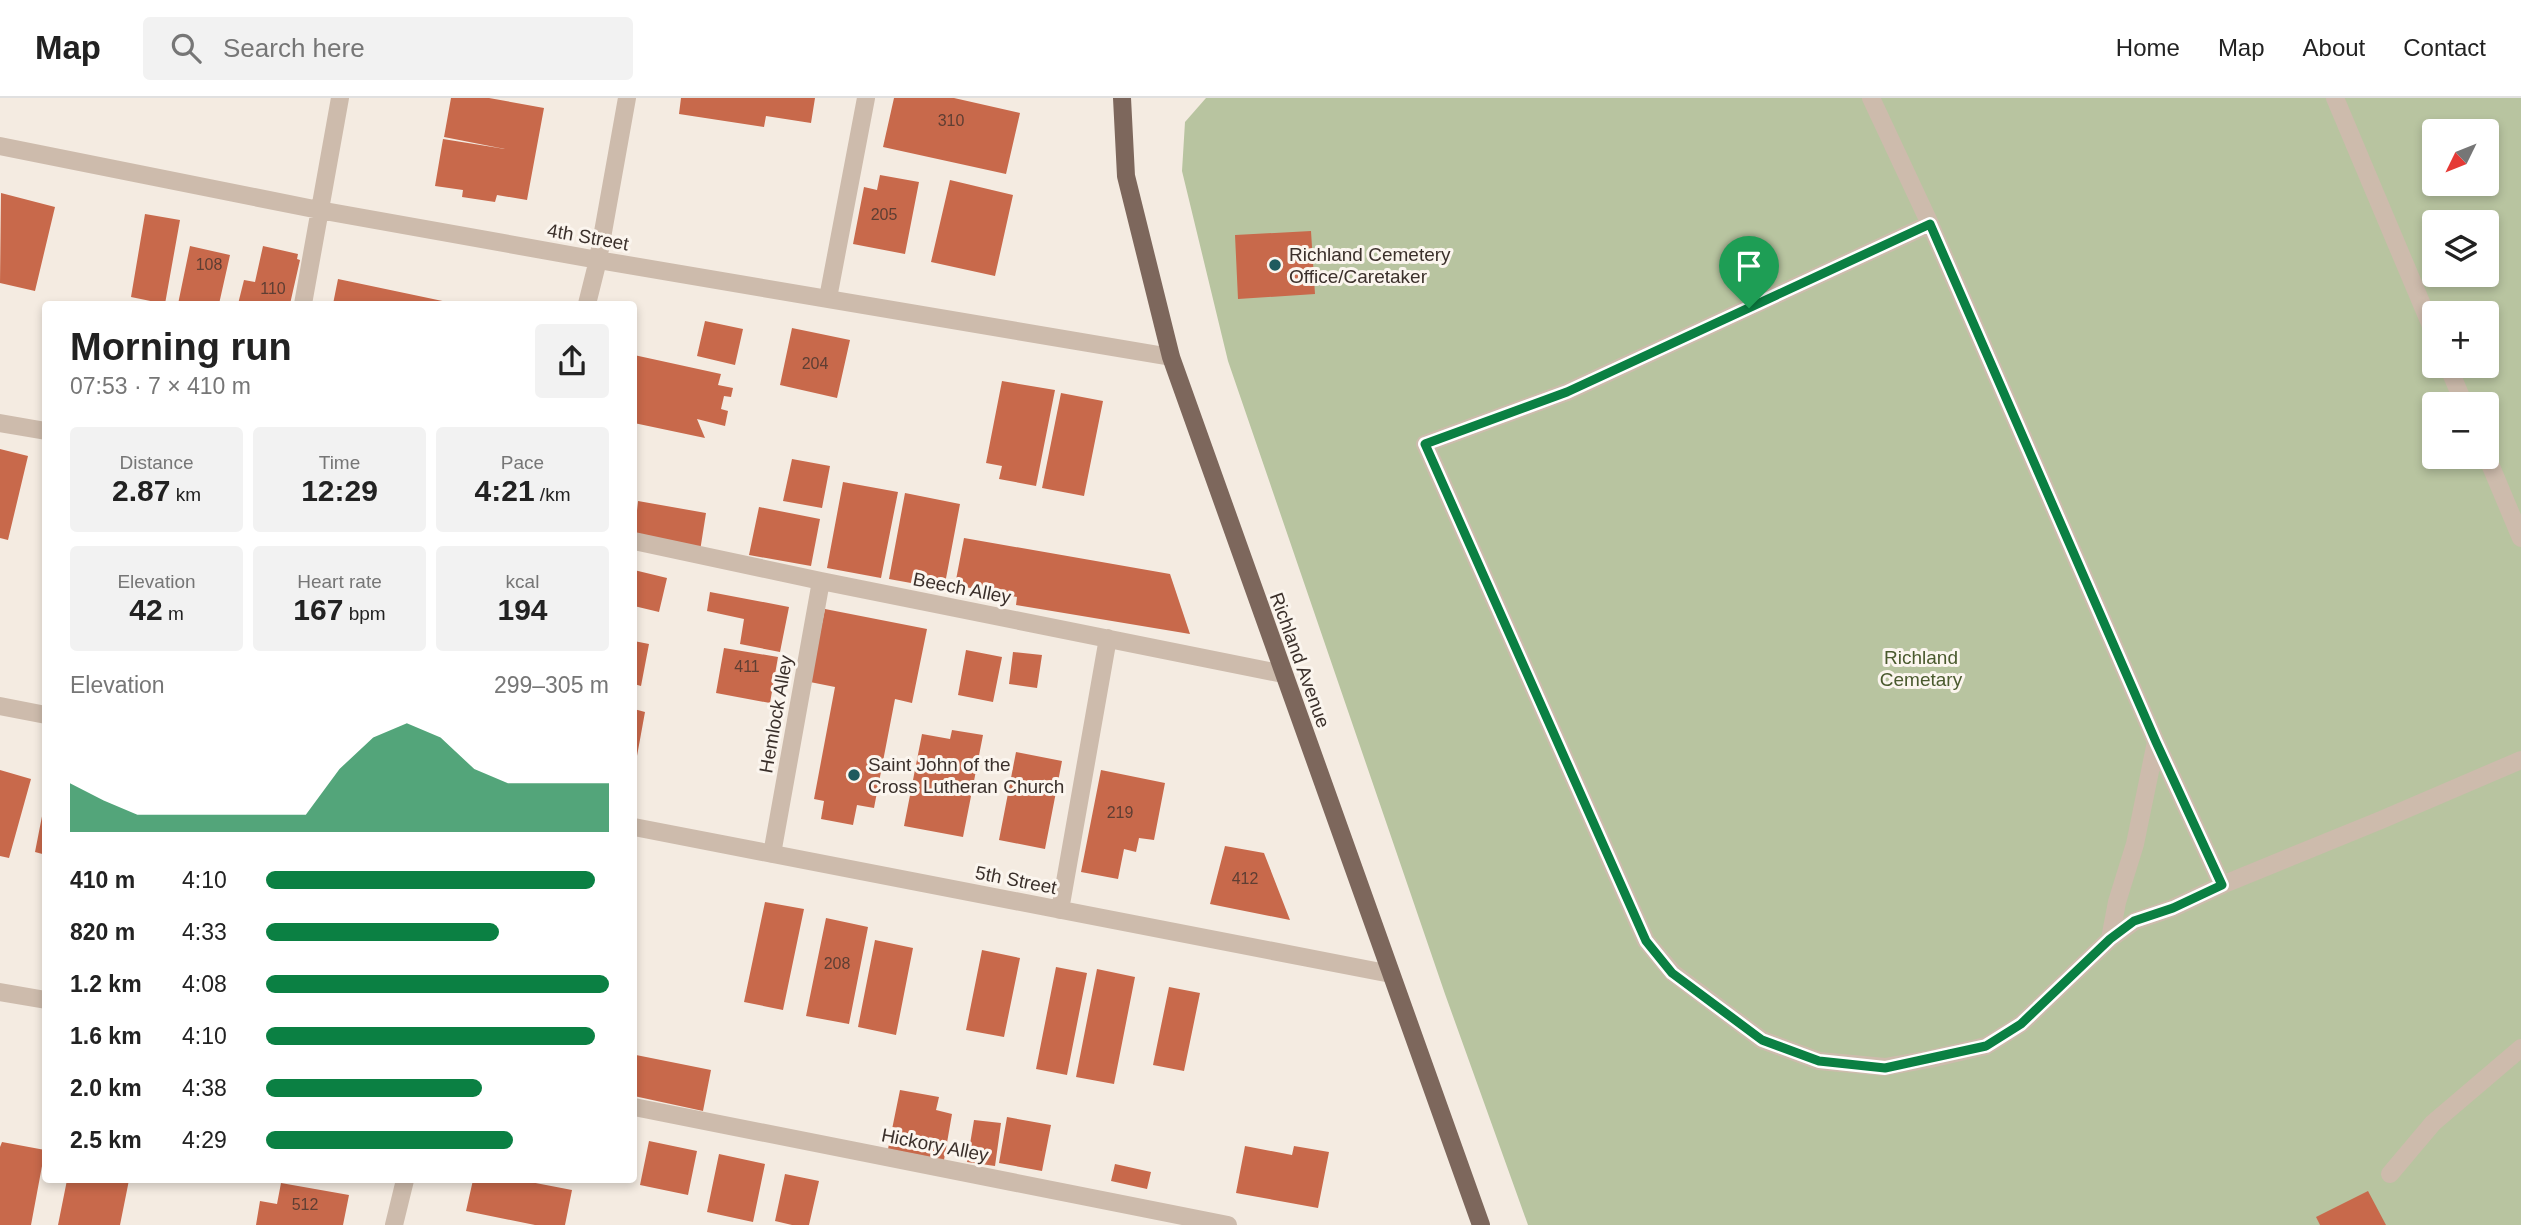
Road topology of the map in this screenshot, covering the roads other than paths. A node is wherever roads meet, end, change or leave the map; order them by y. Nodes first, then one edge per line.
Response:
1 (340, 98) edge
2 (627, 98) edge
3 (866, 98) edge
4 (1122, 98) edge
5 (1871, 98) edge
6 (2335, 98) edge
7 (0, 146) edge
8 (319, 210) junction
9 (1930, 224) junction
10 (598, 260) junction
11 (828, 298) junction
12 (304, 301) edge
13 (588, 301) edge
14 (2422, 305) edge
15 (1171, 357) junction
16 (0, 423) edge
17 (42, 430) edge
18 (2492, 469) edge
19 (2521, 538) edge
20 (637, 542) edge
21 (821, 581) junction
22 (1108, 638) junction
23 (1283, 674) junction
24 (0, 706) edge
25 (42, 714) edge
26 (2156, 742) junction
27 (2521, 760) edge
28 (637, 828) edge
29 (772, 854) junction
30 (2222, 885) junction
31 (1060, 910) junction
32 (2110, 939) junction
33 (1391, 974) junction
34 (0, 992) edge
35 (42, 999) edge
36 (2521, 1048) edge
37 (637, 1108) edge
38 (2390, 1174) dead end
39 (404, 1183) edge
40 (394, 1225) edge
41 (1228, 1225) edge
42 (1481, 1225) edge

1 - 8 street
2 - 10 street
3 - 11 street
4 - 15 main road, Richland Avenue
5 - 9 street
6 - 14 street
7 - 8 street, 4th Street
8 - 10 street, 4th Street
8 - 12 street
9 - 26 street
9 - 32 street
10 - 11 street, 4th Street
10 - 13 street
11 - 15 street, 4th Street
15 - 23 main road, Richland Avenue
16 - 17 street
18 - 19 street
20 - 21 street, Beech Alley
21 - 22 street, Beech Alley
21 - 29 street, Hemlock Alley
22 - 23 street, Beech Alley
22 - 31 street
23 - 33 main road, Richland Avenue
24 - 25 street
26 - 30 street
26 - 32 street
27 - 30 street
28 - 29 street, 5th Street
29 - 31 street, 5th Street
30 - 32 street
31 - 33 street, 5th Street
33 - 42 main road, Richland Avenue
34 - 35 street
36 - 38 street
37 - 41 street, Hickory Alley
39 - 40 street

